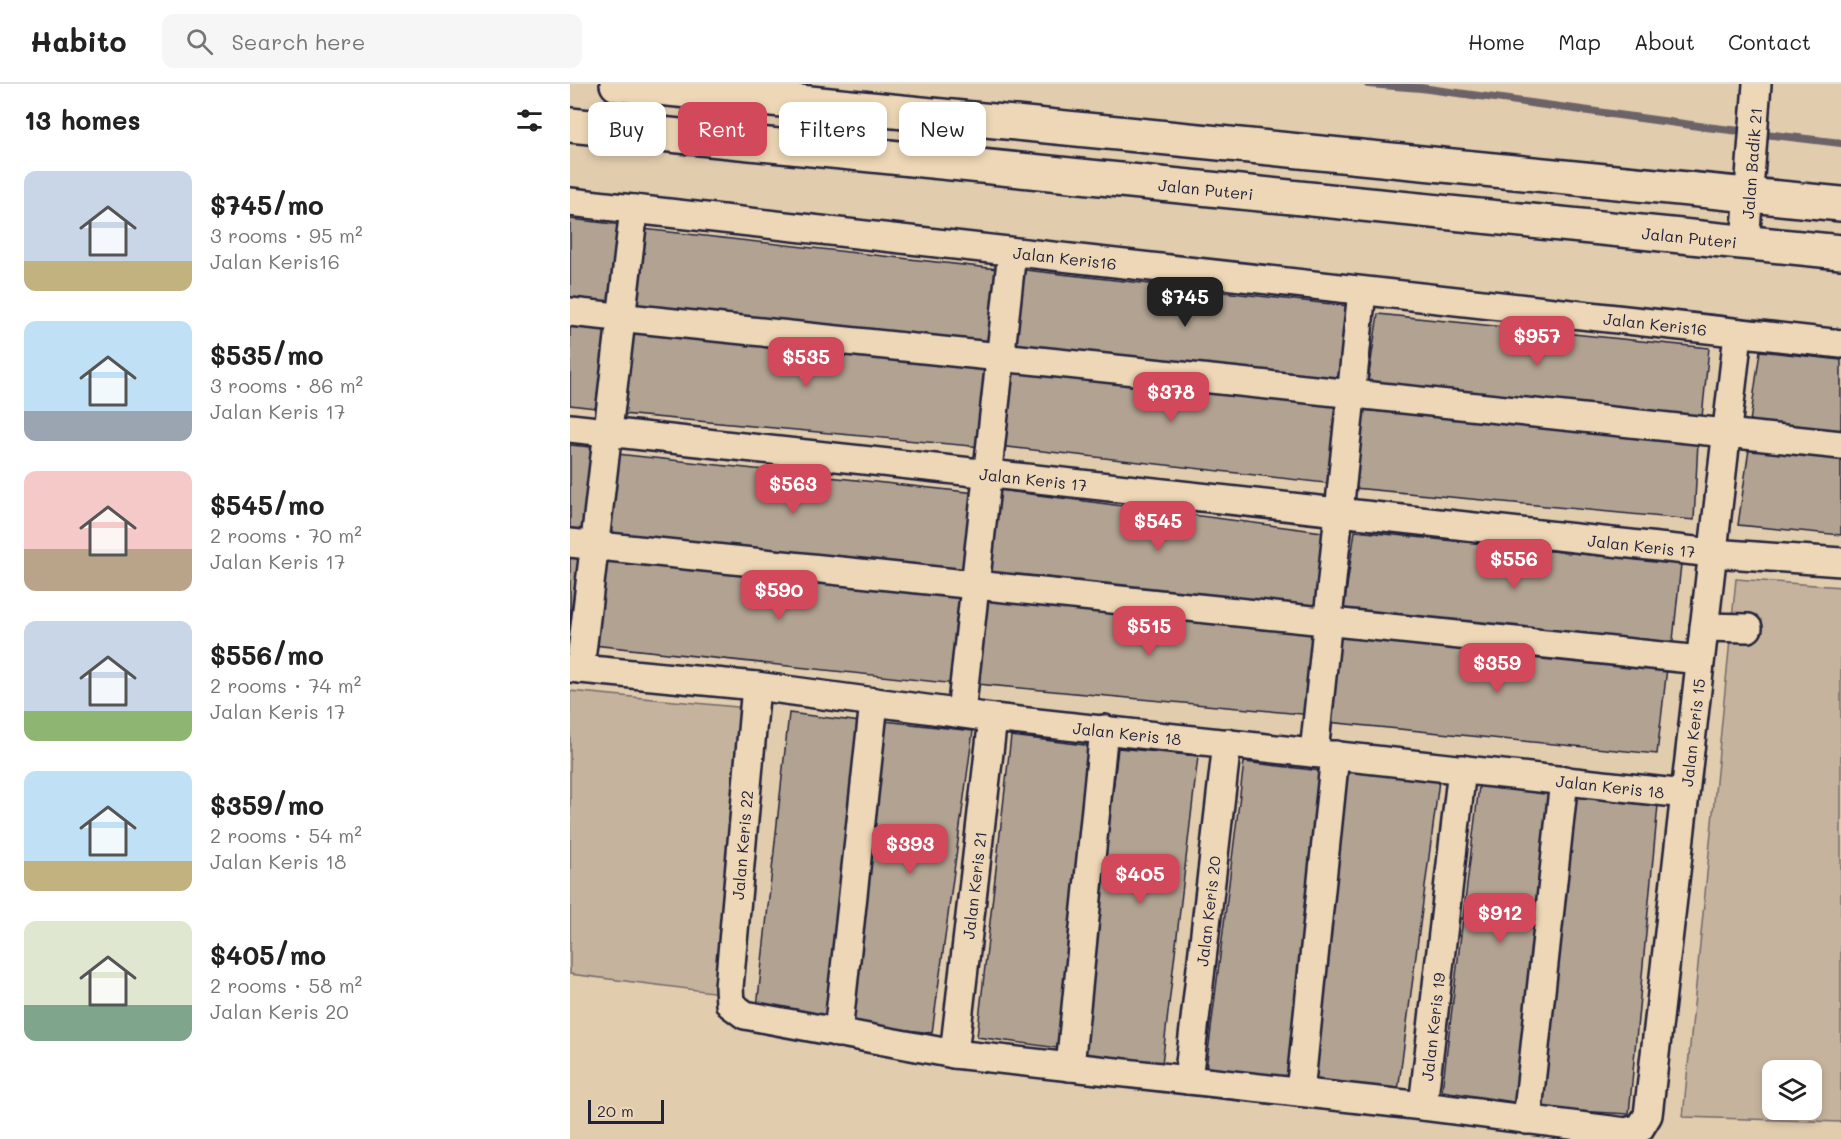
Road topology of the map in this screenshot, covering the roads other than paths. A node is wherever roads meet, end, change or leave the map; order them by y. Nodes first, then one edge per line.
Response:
1 (617, 84) edge
2 (1757, 85) edge
3 (570, 125) edge
4 (1749, 179) junction
5 (570, 202) edge
6 (1841, 204) edge
7 (634, 209) junction
8 (1744, 243) junction
9 (1012, 252) junction
10 (1841, 252) edge
11 (1362, 291) junction
12 (570, 312) edge
13 (621, 317) junction
14 (1738, 334) junction
15 (1841, 344) edge
16 (1001, 357) junction
17 (1352, 394) junction
18 (570, 428) edge
19 (608, 432) junction
20 (1727, 433) junction
21 (1841, 444) edge
22 (987, 473) junction
23 (1339, 512) junction
24 (582, 545) edge
25 (1713, 553) junction
26 (1841, 562) edge
27 (975, 585) junction
28 (1328, 621) junction
29 (1704, 627) junction
30 (1748, 628) dead end
31 (1700, 660) junction
32 (575, 669) edge
33 (756, 686) junction
34 (874, 702) junction
35 (961, 713) junction
36 (993, 717) junction
37 (1104, 729) junction
38 (1227, 743) junction
39 (1325, 754) junction
40 (1462, 769) junction
41 (1564, 780) junction
42 (1685, 794) junction
43 (838, 1033) junction
44 (954, 1054) junction
45 (1070, 1067) junction
46 (1188, 1080) junction
47 (1300, 1092) junction
48 (1423, 1106) junction
49 (1527, 1120) junction

1 - 4 main road
2 - 4 street, Jalan Badik 21
3 - 8 main road, Jalan Puteri
4 - 6 main road
4 - 8 street, Jalan Badik 21
5 - 7 street, Jalan Keris16
7 - 9 street, Jalan Keris16
7 - 13 street
8 - 10 main road, Jalan Puteri
9 - 11 street, Jalan Keris16
9 - 16 street
11 - 14 street, Jalan Keris16
11 - 17 street
12 - 13 street
13 - 16 street
13 - 19 street
14 - 15 street, Jalan Keris16
14 - 20 street, Jalan Keris 15
16 - 17 street
16 - 22 street
17 - 20 street
17 - 23 street
18 - 19 street, Jalan Keris 17
19 - 22 street, Jalan Keris 17
19 - 24 street
20 - 21 street
20 - 25 street, Jalan Keris 15
22 - 23 street, Jalan Keris 17
22 - 27 street
23 - 25 street, Jalan Keris 17
23 - 28 street
24 - 27 street
24 - 32 street
25 - 26 street, Jalan Keris 17
25 - 29 street, Jalan Keris 15
27 - 28 street
27 - 35 street
28 - 31 street
28 - 39 street
29 - 30 street
29 - 31 street, Jalan Keris 15
31 - 42 street, Jalan Keris 15
32 - 33 street, Jalan Keris 18
33 - 34 street, Jalan Keris 18
33 - 43 street, Jalan Keris 22
34 - 35 street, Jalan Keris 18
34 - 43 street
35 - 36 street, Jalan Keris 18
36 - 37 street, Jalan Keris 18
36 - 44 street, Jalan Keris 21
37 - 38 street, Jalan Keris 18
37 - 45 street
38 - 39 street, Jalan Keris 18
38 - 46 street, Jalan Keris 20
39 - 40 street, Jalan Keris 18
39 - 47 street
40 - 41 street, Jalan Keris 18
40 - 48 street, Jalan Keris 19
41 - 42 street, Jalan Keris 18
41 - 49 street
42 - 49 street, Jalan Keris 15
43 - 44 street
44 - 45 street
45 - 46 street
46 - 47 street
47 - 48 street
48 - 49 street

